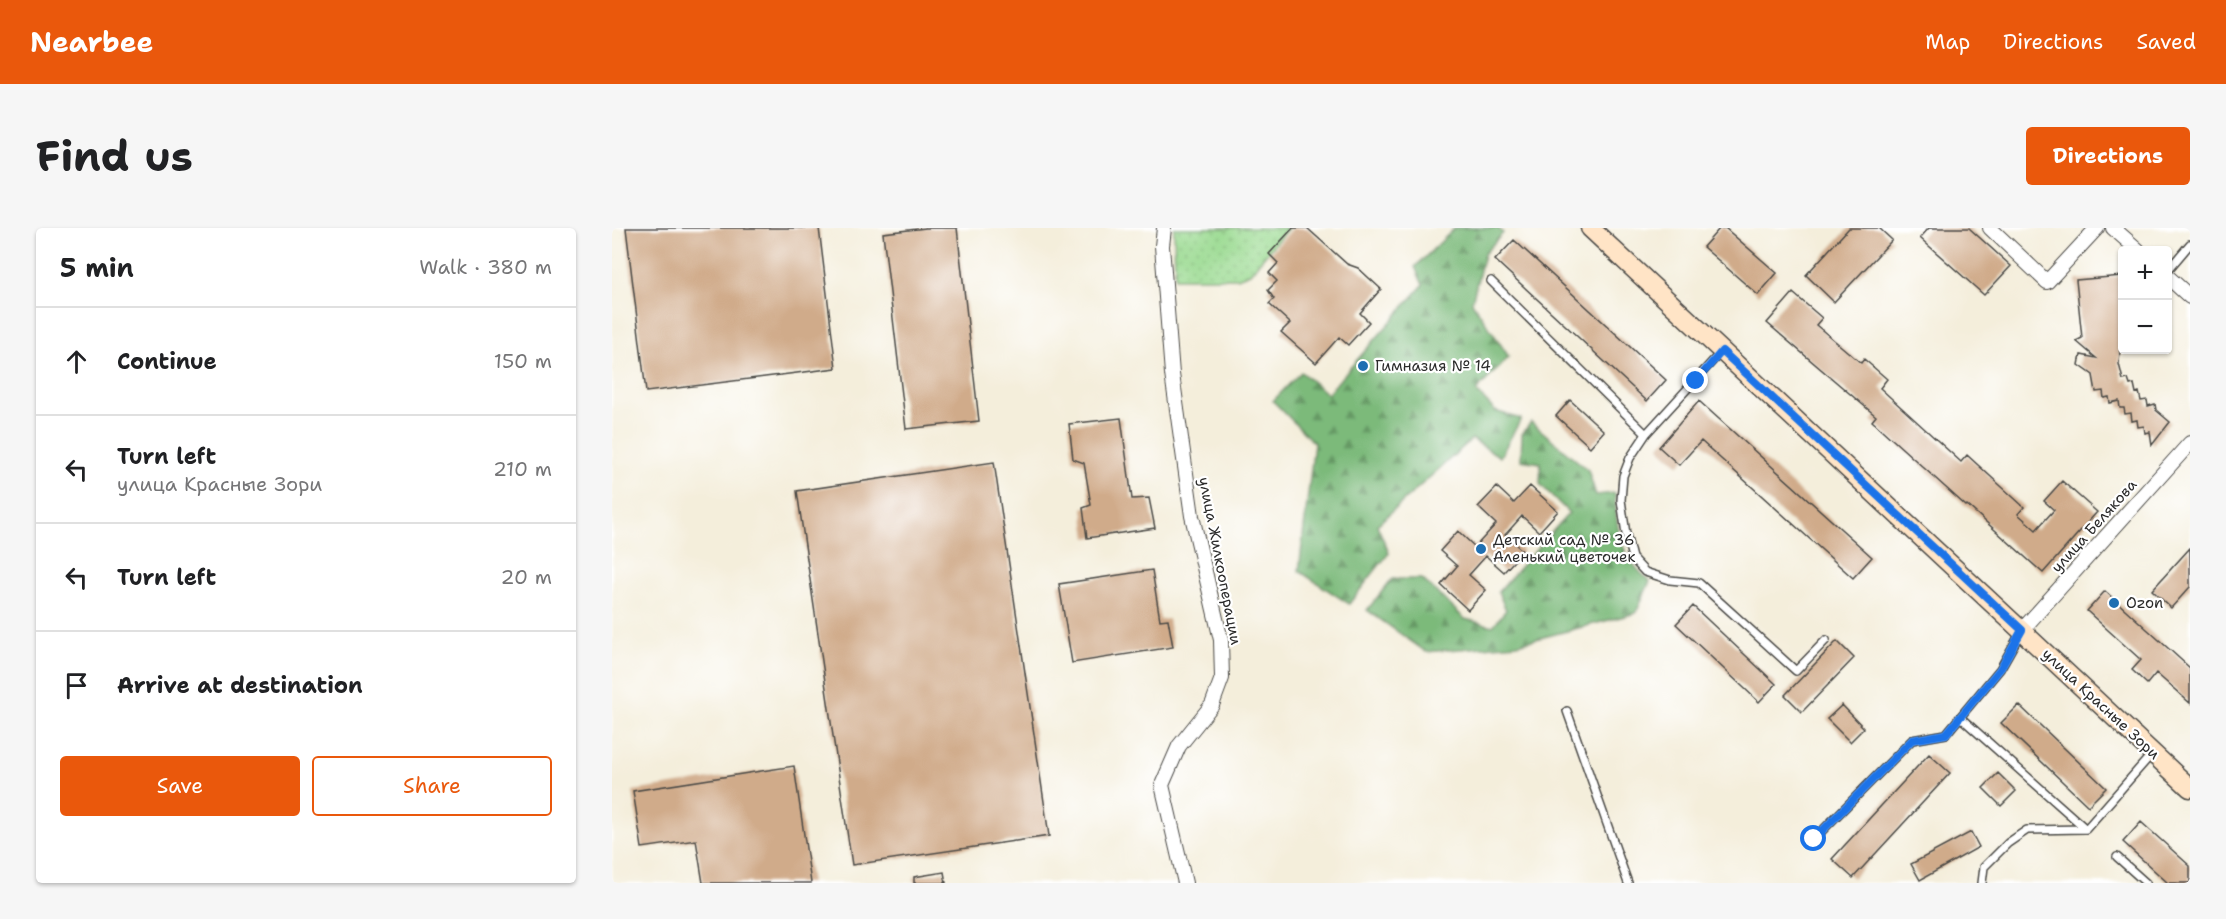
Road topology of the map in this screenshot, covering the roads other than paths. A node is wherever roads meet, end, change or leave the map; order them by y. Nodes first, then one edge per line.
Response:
1 (1164, 228) edge
2 (1590, 228) edge
3 (1990, 228) edge
4 (2097, 228) edge
5 (2113, 228) edge
6 (2190, 244) edge
7 (2133, 246) edge
8 (2172, 265) edge
9 (1491, 281) dead end
10 (2172, 281) edge
11 (2190, 297) edge
12 (1722, 351) junction
13 (1646, 434) junction
14 (2190, 443) edge
15 (2022, 630) junction
16 (1826, 640) dead end
17 (1567, 711) dead end
18 (1960, 717) junction
19 (2153, 753) junction
20 (2190, 788) edge
21 (2086, 829) junction
22 (1814, 839) dead end
23 (2117, 857) dead end
24 (1185, 883) edge
25 (1628, 883) edge
26 (1982, 883) edge
27 (2146, 883) edge

1 - 24 street, улица Жилкооперации
2 - 12 main road, улица Красные Зори
3 - 4 street
5 - 7 street
6 - 8 lane
9 - 13 lane
10 - 11 street
12 - 13 lane
12 - 15 main road, улица Красные Зори
13 - 16 lane
14 - 15 street, улица Белякова
15 - 18 lane
15 - 19 main road, улица Красные Зори
17 - 25 lane
18 - 21 lane
18 - 22 lane
19 - 20 main road, улица Красные Зори
19 - 21 lane
21 - 26 lane
23 - 27 lane

